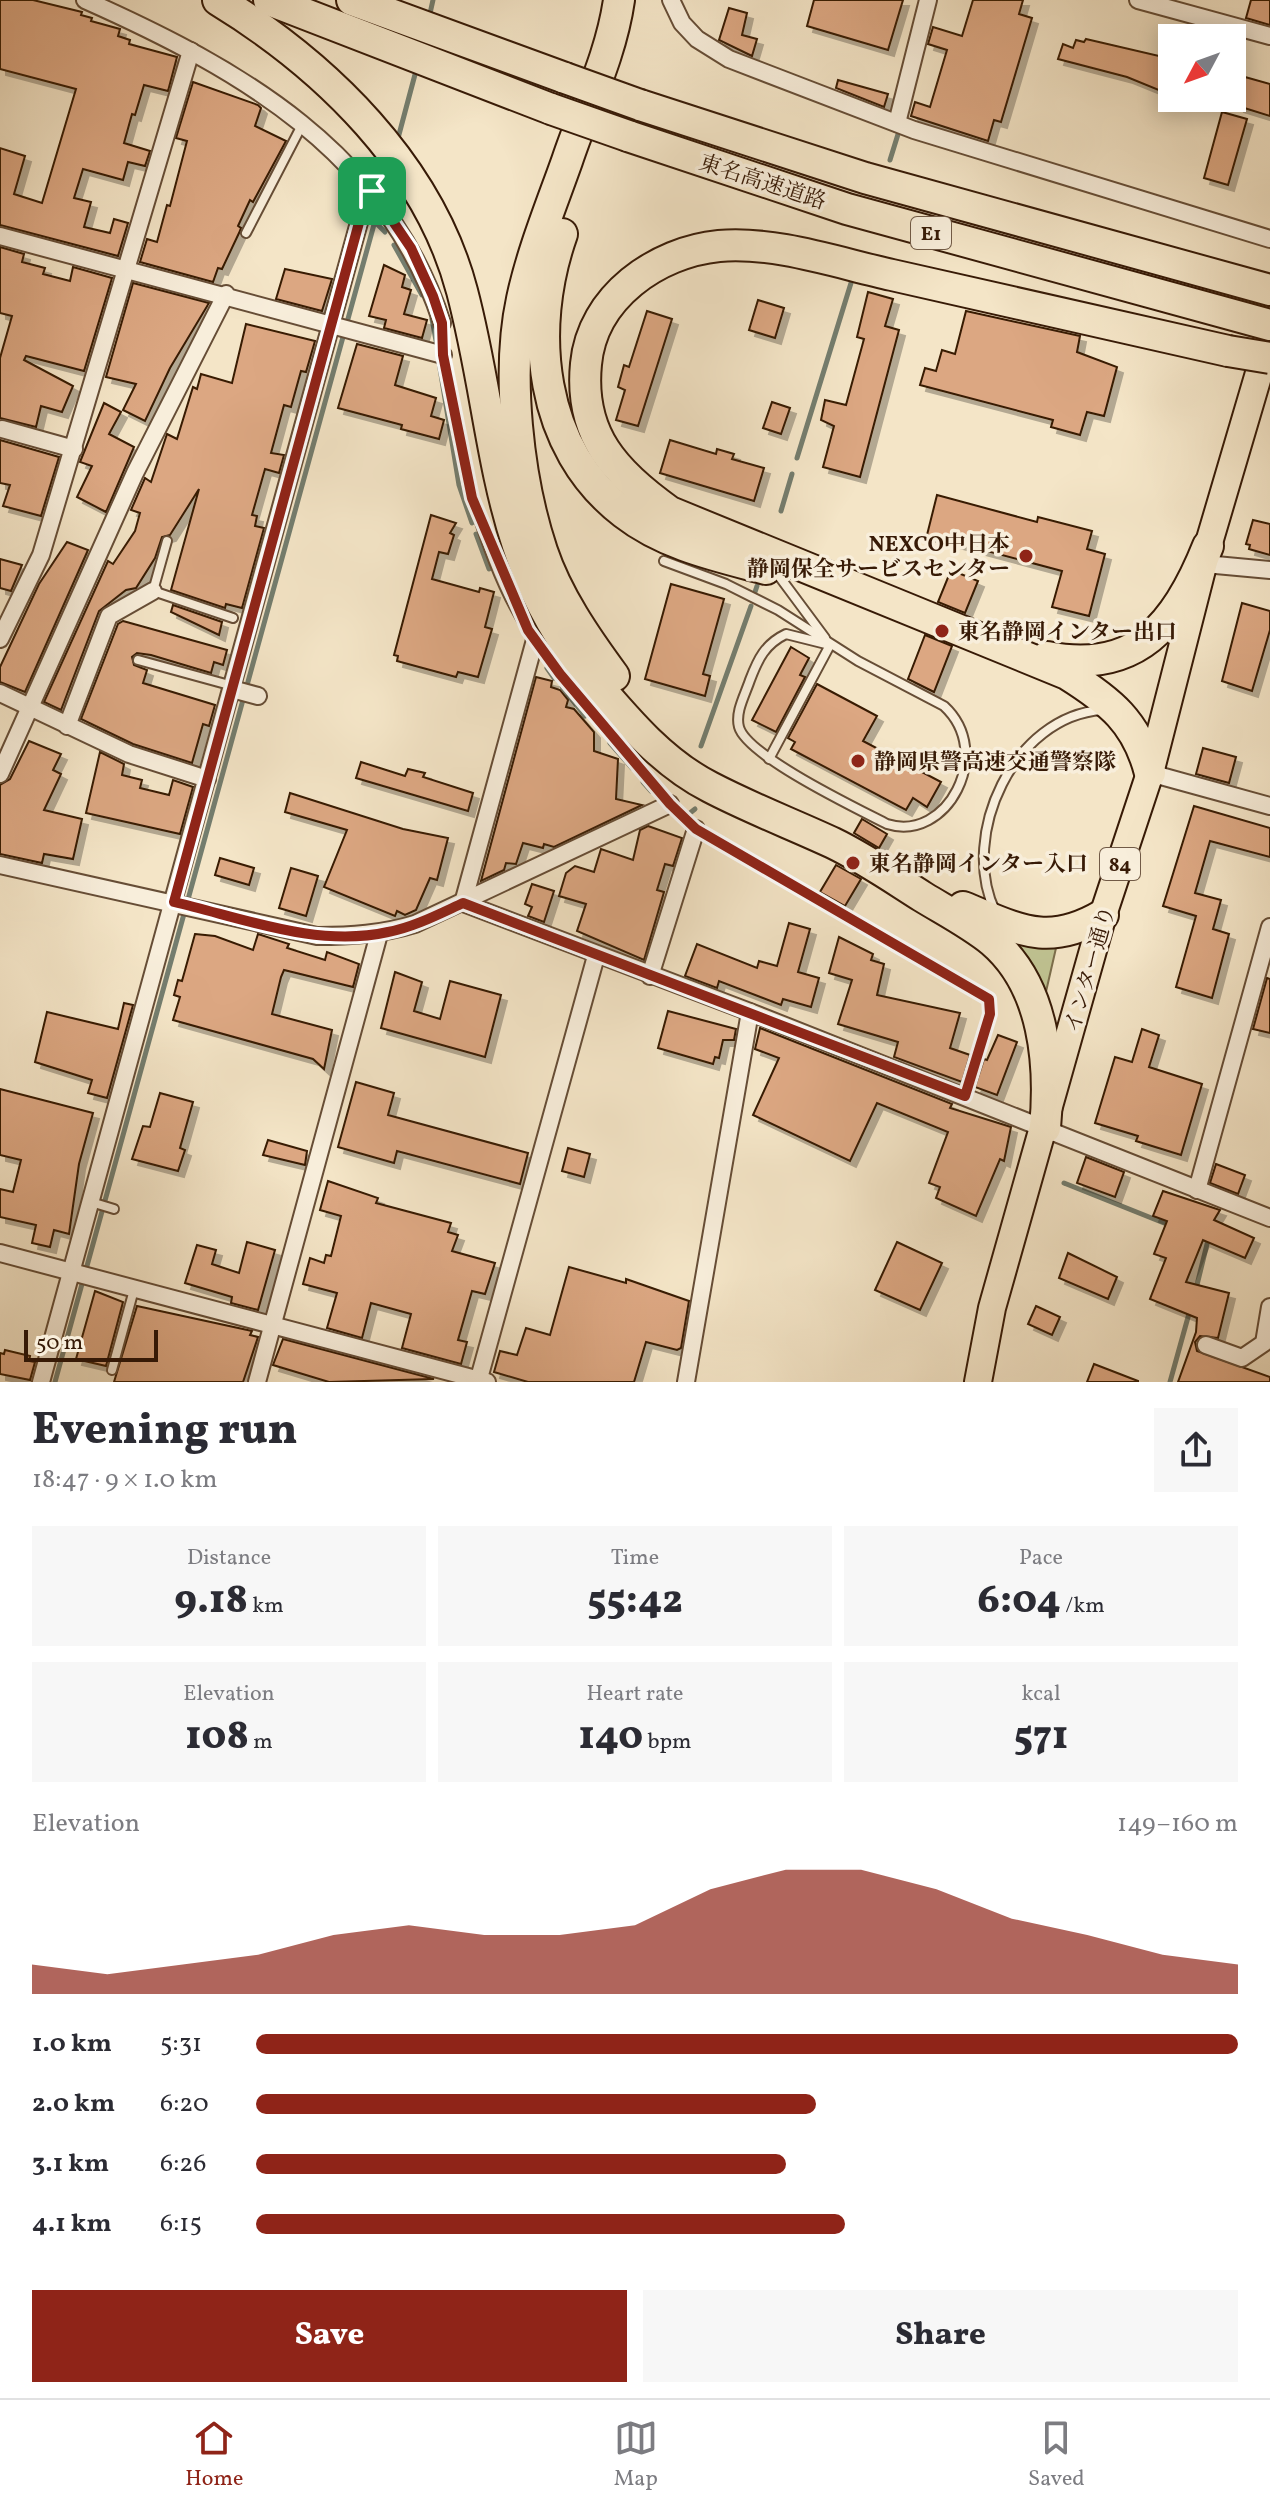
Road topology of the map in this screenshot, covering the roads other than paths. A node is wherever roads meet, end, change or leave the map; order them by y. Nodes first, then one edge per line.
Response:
1 (85, 0) edge
2 (218, 0) edge
3 (269, 0) edge
4 (352, 0) edge
5 (381, 0) edge
6 (619, 0) edge
7 (636, 0) edge
8 (671, 0) edge
9 (928, 0) edge
10 (1138, 0) edge
11 (425, 27) junction
12 (1270, 36) edge
13 (191, 51) junction
14 (897, 123) junction
15 (302, 125) junction
16 (370, 189) junction
17 (246, 233) dead end
18 (0, 236) edge
19 (1270, 239) edge
20 (127, 269) junction
21 (1259, 287) edge
22 (226, 294) junction
23 (442, 323) joint
24 (1270, 325) edge
25 (334, 326) junction
26 (443, 355) junction
27 (1264, 375) edge
28 (2, 429) dead end
29 (74, 449) junction
30 (167, 541) dead end
31 (1206, 555) junction
32 (664, 561) dead end
33 (1270, 570) edge
34 (776, 572) junction
35 (153, 591) junction
36 (878, 599) junction
37 (233, 618) dead end
38 (0, 639) edge
39 (535, 640) junction
40 (830, 645) junction
41 (1002, 648) junction
42 (138, 660) dead end
43 (234, 689) junction
44 (0, 693) edge
45 (258, 696) dead end
46 (28, 708) junction
47 (1122, 717) junction
48 (67, 726) junction
49 (769, 759) junction
50 (1150, 773) junction
51 (0, 774) edge
52 (207, 779) junction
53 (670, 804) junction
54 (1270, 806) edge
55 (696, 829) junction
56 (830, 842) junction
57 (0, 865) edge
58 (899, 882) junction
59 (175, 902) junction
60 (463, 903) junction
61 (1103, 915) junction
62 (1006, 924) junction
63 (1270, 927) edge
64 (379, 934) junction
65 (596, 956) junction
66 (650, 976) junction
67 (750, 1012) junction
68 (965, 1096) junction
69 (1045, 1128) junction
70 (1197, 1190) junction
71 (92, 1203) junction
72 (114, 1209) dead end
73 (1270, 1218) edge
74 (0, 1253) edge
75 (75, 1270) junction
76 (135, 1286) junction
77 (1270, 1307) edge
78 (272, 1324) junction
79 (1206, 1345) dead end
80 (112, 1370) dead end
81 (481, 1381) edge
82 (41, 1382) edge
83 (257, 1382) edge
84 (686, 1382) edge
85 (978, 1382) edge

1 - 13 street
2 - 56 highway
3 - 24 highway, 東名高速道路 / E1, bridge
4 - 11 highway, 東名高速道路 / E1
5 - 11 highway
6 - 56 highway
7 - 34 highway
8 - 14 street
9 - 14 street
10 - 12 street
11 - 21 highway, 東名高速道路 / E1, bridge
13 - 15 street
13 - 20 street
14 - 19 street
15 - 16 street
15 - 17 lane
16 - 23 street
16 - 25 street
18 - 20 street
20 - 22 street
20 - 29 street
22 - 25 street
22 - 46 street
23 - 26 lane
25 - 26 street
25 - 43 street
26 - 39 lane
27 - 31 main road, インター通り / 84
27 - 36 highway, bridge
28 - 29 street
29 - 38 street
30 - 35 lane
31 - 33 street
31 - 41 highway
31 - 50 main road, インター通り / 84
32 - 40 lane
34 - 36 highway
34 - 40 lane
35 - 37 lane
35 - 48 street
36 - 41 highway
39 - 53 lane
39 - 60 street
40 - 49 lane
40 - 49 lane
40 - 49 lane
41 - 47 highway
42 - 43 lane
43 - 45 street
43 - 52 street
44 - 46 street
46 - 48 street
46 - 51 street
47 - 50 highway
47 - 62 lane
48 - 52 street
50 - 54 street
50 - 61 main road, インター通り / 84
52 - 59 street
53 - 55 lane
53 - 60 street
55 - 66 street
55 - 68 lane
56 - 58 highway
57 - 59 street
58 - 62 highway
58 - 69 highway
59 - 64 street
59 - 71 street
60 - 64 street
60 - 65 street
61 - 62 highway
61 - 69 main road, インター通り / 84
63 - 70 street
64 - 78 street
65 - 66 street
65 - 81 street
66 - 67 street
67 - 68 street
67 - 84 street
68 - 69 street
69 - 70 street
69 - 85 main road, インター通り / 84
70 - 73 street
71 - 72 lane
71 - 75 street
74 - 75 street
75 - 76 street
75 - 82 street
76 - 78 street
76 - 80 lane
77 - 79 street
78 - 81 street
78 - 83 street

